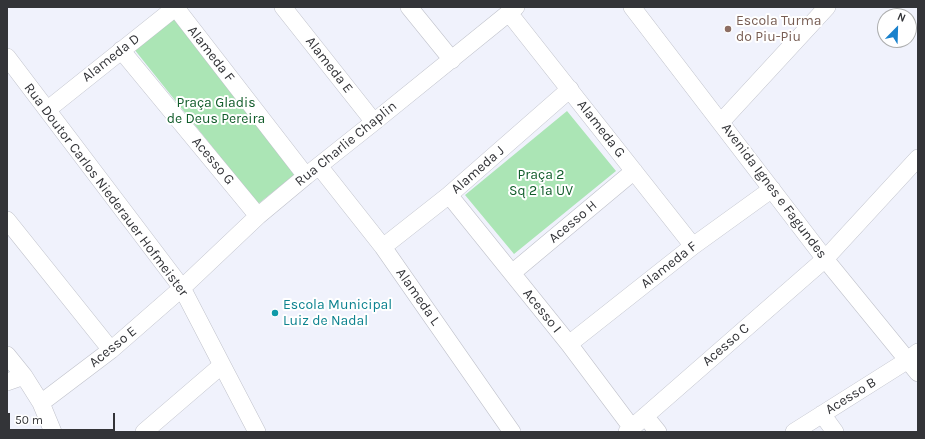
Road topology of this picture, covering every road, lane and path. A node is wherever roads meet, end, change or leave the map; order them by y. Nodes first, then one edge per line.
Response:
1 (176, 7) edge
2 (283, 7) edge
3 (410, 7) edge
4 (632, 7) edge
5 (827, 7) edge
6 (512, 10) edge
7 (122, 50) junction
8 (7, 57) edge
9 (452, 60) junction
10 (570, 89) junction
11 (47, 110) junction
12 (374, 122) junction
13 (721, 122) junction
14 (918, 158) edge
15 (312, 171) junction
16 (634, 171) junction
17 (772, 189) junction
18 (449, 195) junction
19 (258, 216) junction
20 (7, 220) edge
21 (693, 246) junction
22 (383, 247) junction
23 (825, 259) junction
24 (512, 273) junction
25 (182, 288) junction
26 (568, 344) junction
27 (111, 350) junction
28 (7, 355) edge
29 (915, 361) edge
30 (222, 365) junction
31 (24, 376) junction
32 (7, 382) edge
33 (41, 403) junction
34 (822, 414) junction
35 (645, 416) junction
36 (630, 430) edge
37 (146, 431) edge
38 (53, 432) edge
39 (257, 432) edge
40 (512, 432) edge
41 (658, 432) edge
42 (794, 432) edge
43 (835, 432) edge

1 - 7 street, Alameda D
1 - 15 street, Alameda F
2 - 12 street, Alameda E
3 - 9 street
4 - 13 street, Avenida Ignes e Fagundes
5 - 13 street
6 - 9 street, Rua Charlie Chaplin
6 - 10 street, Alameda G
7 - 11 street, Alameda D
7 - 19 street, Acesso G
8 - 11 street, Rua Doutor Carlos Niederauer Hofmeister
9 - 12 street, Rua Charlie Chaplin
10 - 16 street, Alameda G
10 - 18 street, Alameda J
11 - 25 street, Rua Doutor Carlos Niederauer Hofmeister
12 - 15 street, Rua Charlie Chaplin
13 - 17 street, Avenida Ignes e Fagundes
14 - 23 street, Acesso C
15 - 19 street, Rua Charlie Chaplin
15 - 22 street, Alameda L
16 - 21 street, Alameda G
16 - 24 street, Acesso H
17 - 21 street, Alameda F
17 - 23 street, Avenida Ignes e Fagundes
18 - 22 street, Alameda J
18 - 24 street, Acesso I
19 - 25 street, Rua Charlie Chaplin
20 - 27 street
21 - 26 street, Alameda F
22 - 40 street, Alameda L
23 - 29 street, Avenida Ignes e Fagundes
23 - 35 street, Acesso C
24 - 26 street, Acesso I
25 - 27 street, Acesso E
25 - 30 street, Rua Doutor Carlos Niederauer Hofmeister
26 - 36 street, Acesso I
27 - 33 street, Acesso E
28 - 31 street
29 - 34 street, Acesso B
30 - 37 street
30 - 39 street, Rua Doutor Carlos Niederauer Hofmeister
31 - 32 street
31 - 33 street
33 - 38 street
34 - 42 street, Acesso B
34 - 43 street
35 - 36 street, Acesso C
35 - 41 street

